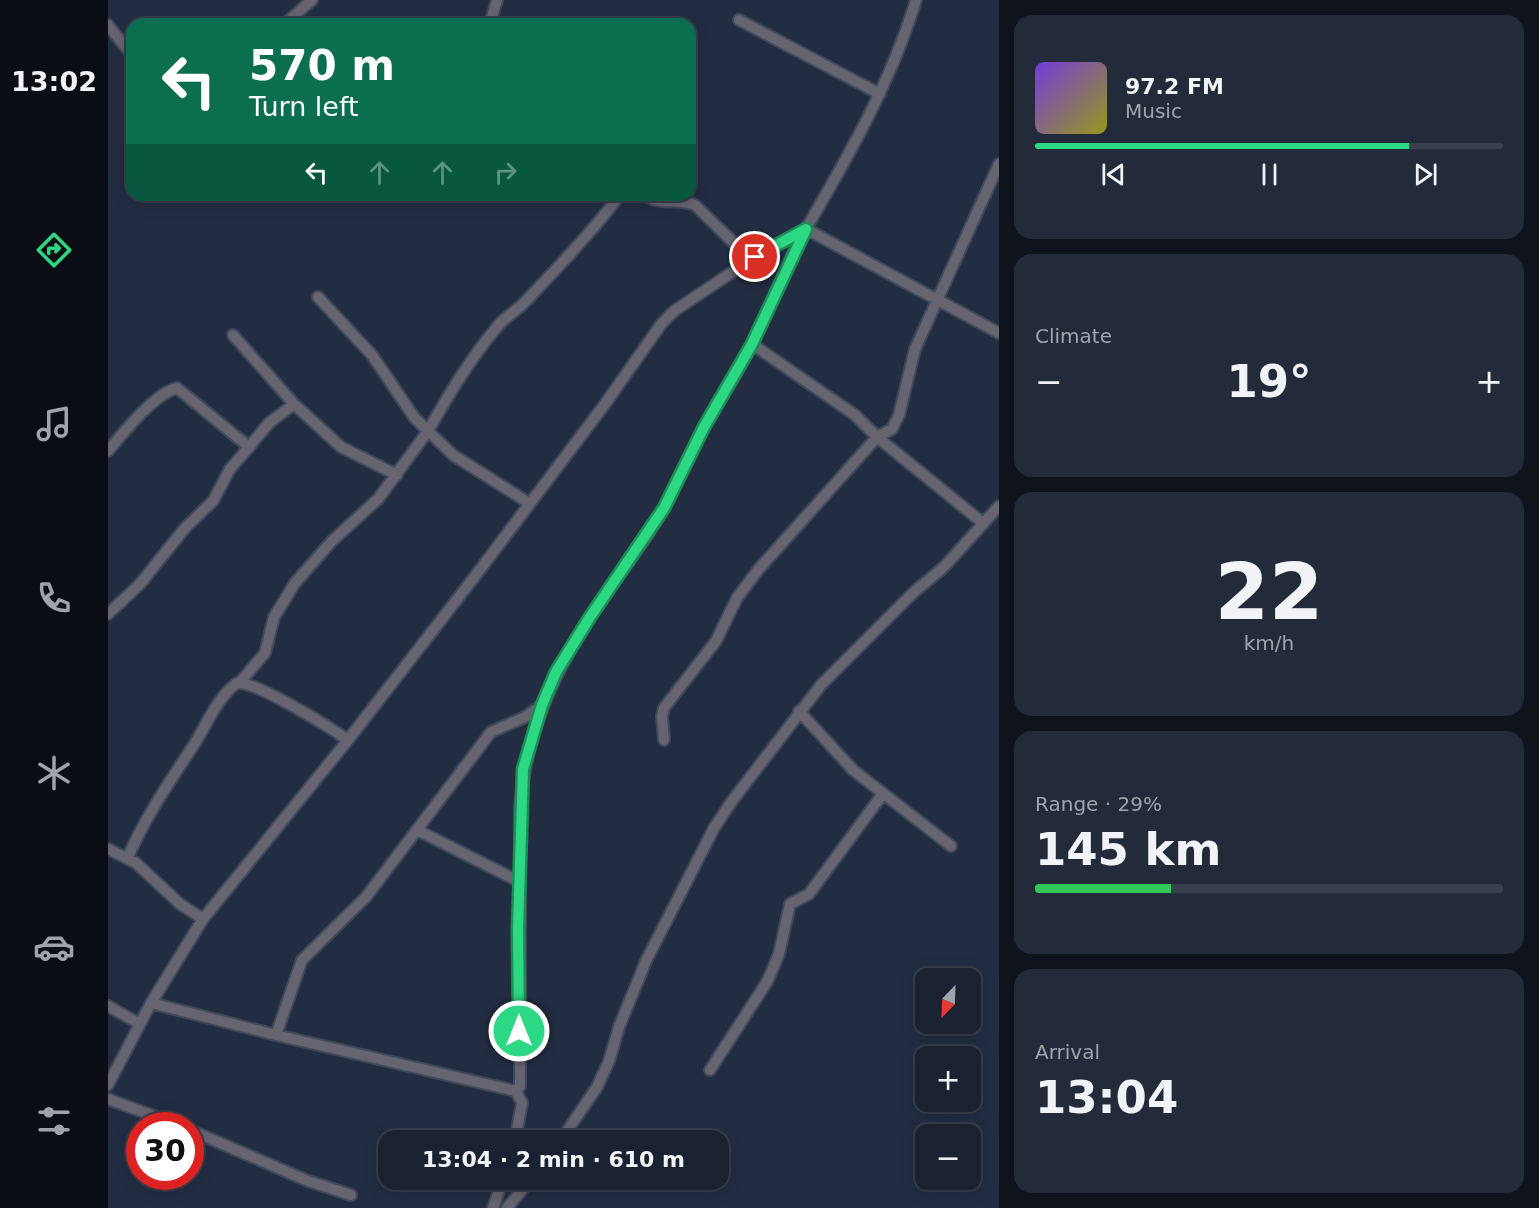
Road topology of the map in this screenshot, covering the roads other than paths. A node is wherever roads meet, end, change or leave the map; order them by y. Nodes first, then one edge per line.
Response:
1 (312, 0) edge
2 (497, 0) edge
3 (916, 0) edge
4 (292, 18) edge
5 (492, 18) edge
6 (739, 20) dead end
7 (108, 25) edge
8 (126, 48) edge
9 (880, 94) junction
10 (998, 167) edge
11 (615, 201) edge
12 (654, 201) edge
13 (686, 201) edge
14 (686, 201) edge
15 (806, 229) junction
16 (755, 257) junction
17 (318, 297) dead end
18 (936, 301) junction
19 (999, 333) edge
20 (232, 335) dead end
21 (752, 344) junction
22 (294, 404) junction
23 (428, 431) junction
24 (877, 437) junction
25 (249, 447) junction
26 (108, 452) edge
27 (397, 475) junction
28 (529, 503) junction
29 (999, 506) edge
30 (983, 523) junction
31 (108, 614) edge
32 (240, 682) junction
33 (542, 705) junction
34 (799, 711) junction
35 (348, 740) junction
36 (664, 741) dead end
37 (882, 795) junction
38 (417, 830) junction
39 (951, 846) dead end
40 (108, 849) edge
41 (128, 858) junction
42 (520, 882) junction
43 (203, 919) junction
44 (152, 1003) junction
45 (108, 1006) edge
46 (140, 1024) junction
47 (276, 1035) junction
48 (710, 1070) dead end
49 (108, 1085) edge
50 (516, 1091) junction
51 (108, 1099) edge
52 (143, 1112) edge
53 (516, 1130) edge
54 (568, 1130) edge
55 (204, 1136) edge
56 (499, 1190) edge
57 (522, 1190) edge
58 (351, 1195) dead end
59 (493, 1208) edge
60 (507, 1208) edge

1 - 4 street
2 - 5 street
3 - 9 street
6 - 9 street
7 - 8 street
9 - 15 street
10 - 18 street
11 - 23 street
12 - 14 street
13 - 16 street
15 - 16 street
15 - 18 street
15 - 21 street
16 - 28 street
17 - 23 street
18 - 19 street
18 - 24 street
20 - 22 street
21 - 24 street
21 - 33 street
22 - 25 street
22 - 27 street
23 - 27 street
23 - 28 street
24 - 30 street
24 - 36 street
25 - 26 street
25 - 31 street
27 - 32 street
28 - 35 street
29 - 30 street
30 - 34 street
32 - 35 street
32 - 41 street
33 - 38 street
33 - 42 street
34 - 37 street
34 - 54 street
35 - 43 street
37 - 39 street
37 - 48 street
38 - 42 street
38 - 47 street
40 - 41 street
41 - 43 street
42 - 50 street
43 - 44 street
44 - 46 street
44 - 47 street
45 - 46 street
46 - 49 street
47 - 50 street
50 - 53 street
51 - 52 street
55 - 58 street
56 - 59 street
57 - 60 street

